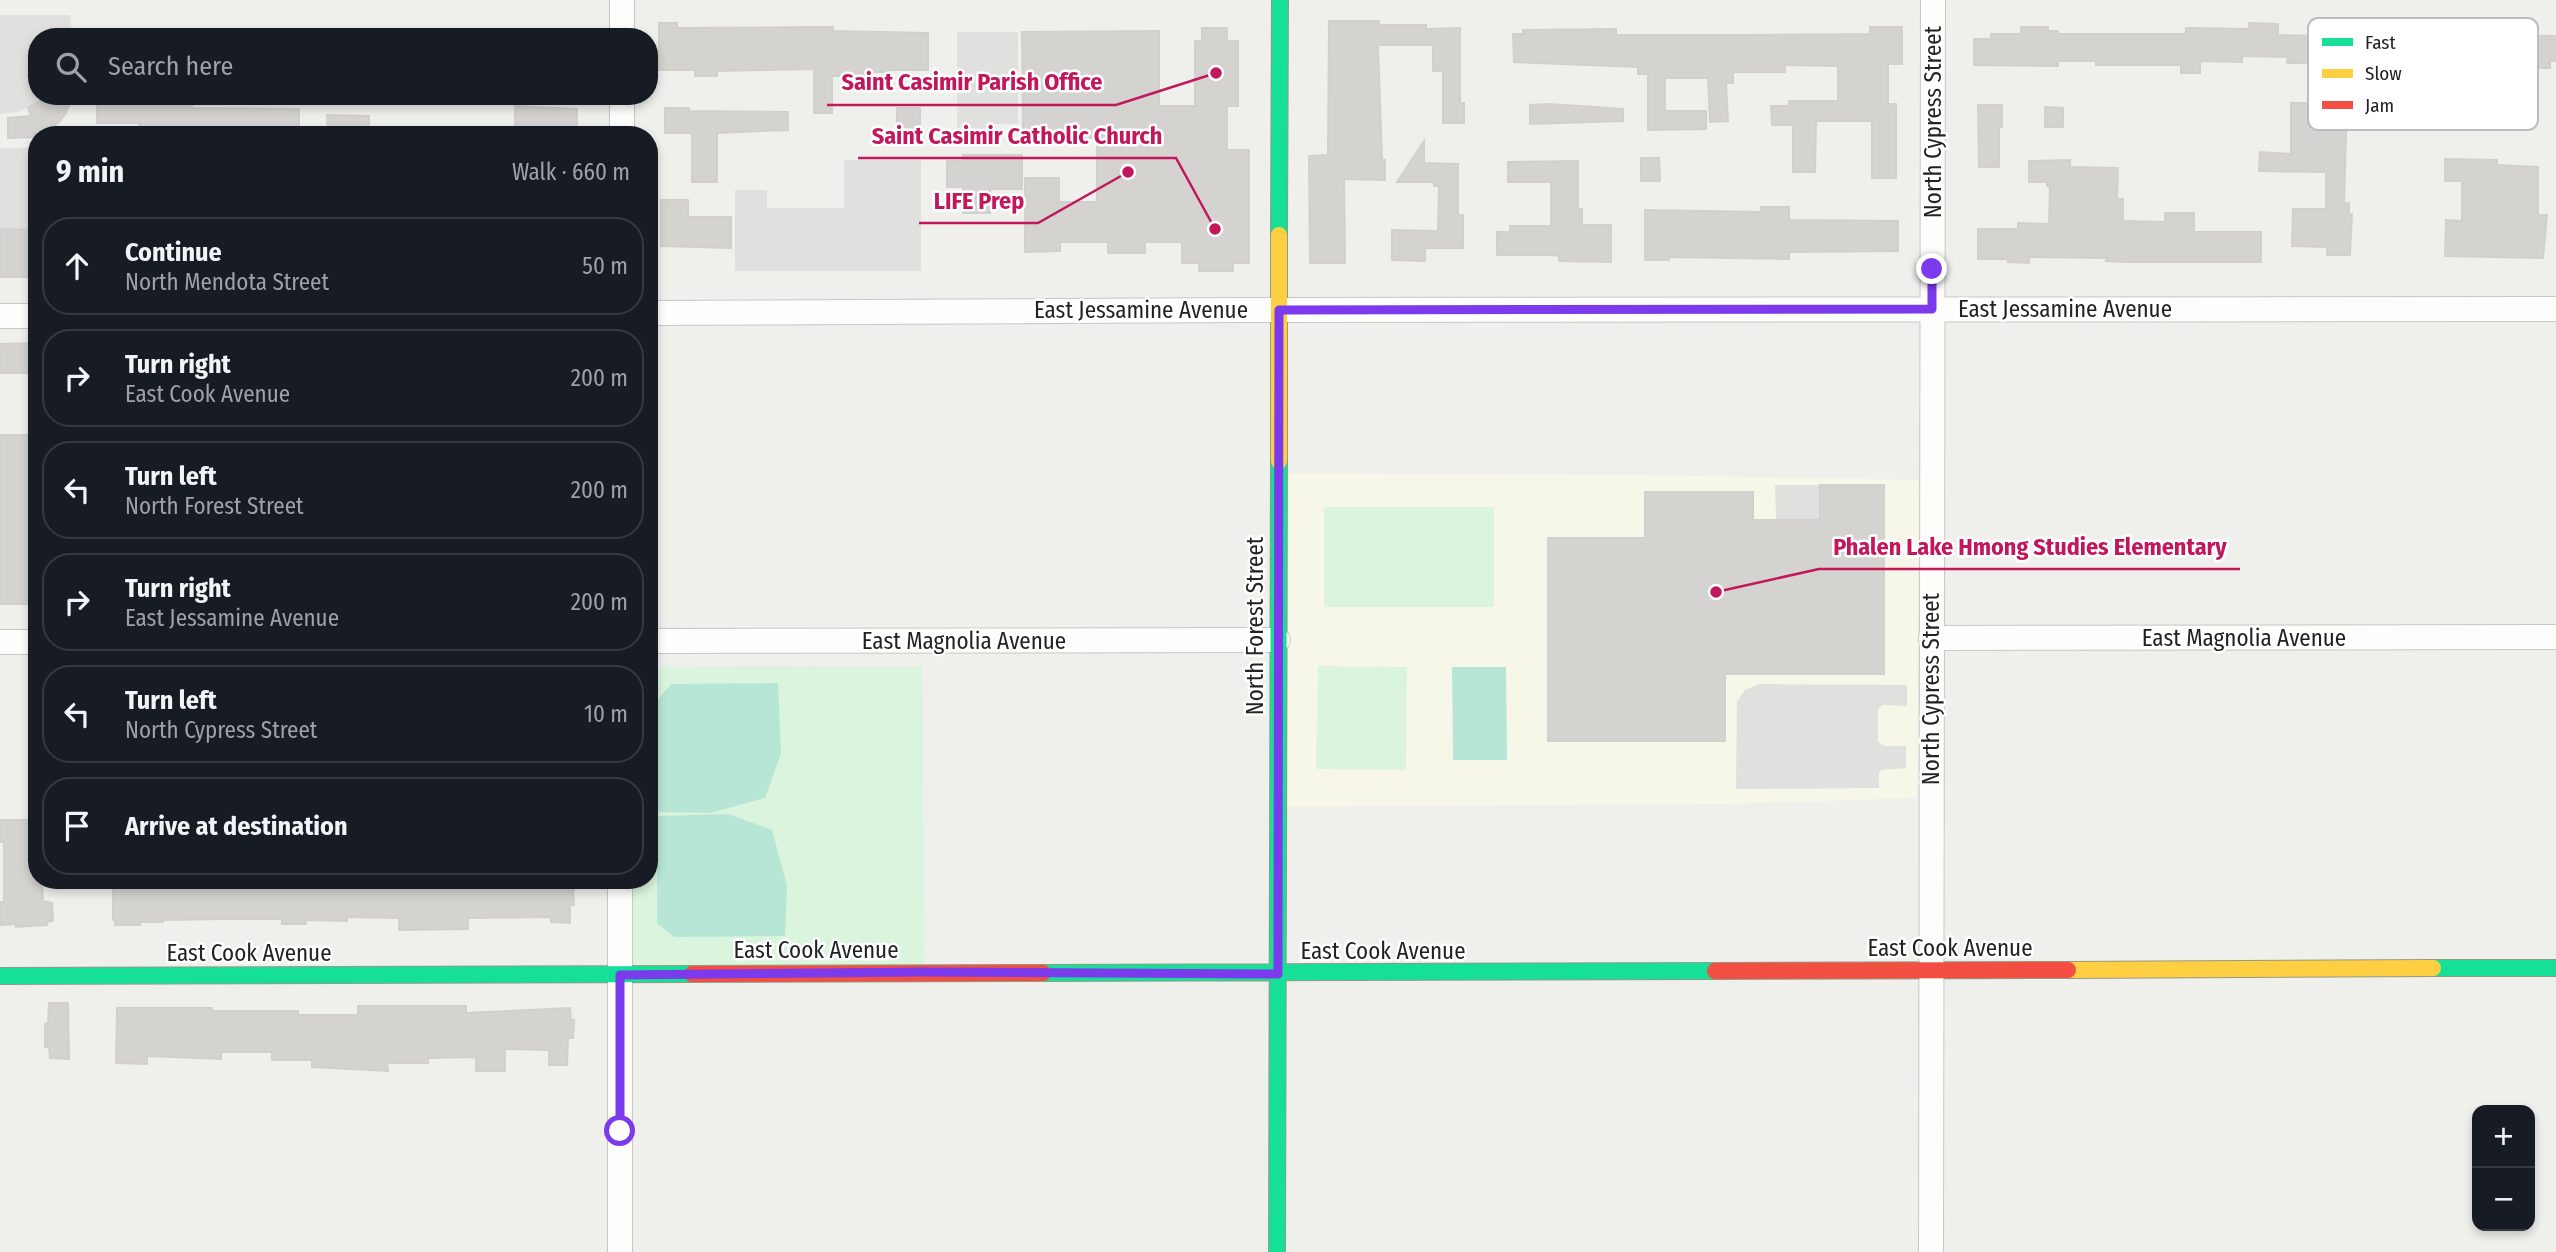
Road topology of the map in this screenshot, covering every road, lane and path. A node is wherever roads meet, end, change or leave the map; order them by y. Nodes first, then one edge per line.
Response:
1 (622, 0) edge
2 (1280, 0) edge
3 (1933, 0) edge
4 (622, 28) edge
5 (622, 105) edge
6 (622, 126) edge
7 (1932, 309) junction
8 (2556, 309) edge
9 (1279, 310) junction
10 (658, 313) edge
11 (0, 316) edge
12 (28, 316) edge
13 (2556, 637) edge
14 (1931, 638) junction
15 (1278, 640) junction
16 (658, 641) edge
17 (0, 642) edge
18 (28, 642) edge
19 (620, 889) edge
20 (2556, 968) edge
21 (1931, 971) junction
22 (1278, 974) junction
23 (620, 975) junction
24 (0, 976) edge
25 (620, 1252) edge
26 (1277, 1252) edge
27 (1931, 1252) edge

1 - 4 street
2 - 9 street, North Forest Street
3 - 7 street, North Cypress Street
5 - 6 street
7 - 8 street, East Jessamine Avenue
7 - 9 street, East Jessamine Avenue
7 - 14 street, North Cypress Street
9 - 10 street, East Jessamine Avenue
9 - 15 street, North Forest Street
11 - 12 street
13 - 14 street, East Magnolia Avenue
14 - 21 street, North Cypress Street
15 - 16 street, East Magnolia Avenue
15 - 22 street, North Forest Street
17 - 18 street
19 - 23 street
20 - 21 street, East Cook Avenue
21 - 22 street, East Cook Avenue
21 - 27 street, North Cypress Street
22 - 23 street, East Cook Avenue
22 - 26 street, North Forest Street
23 - 24 street, East Cook Avenue
23 - 25 street

